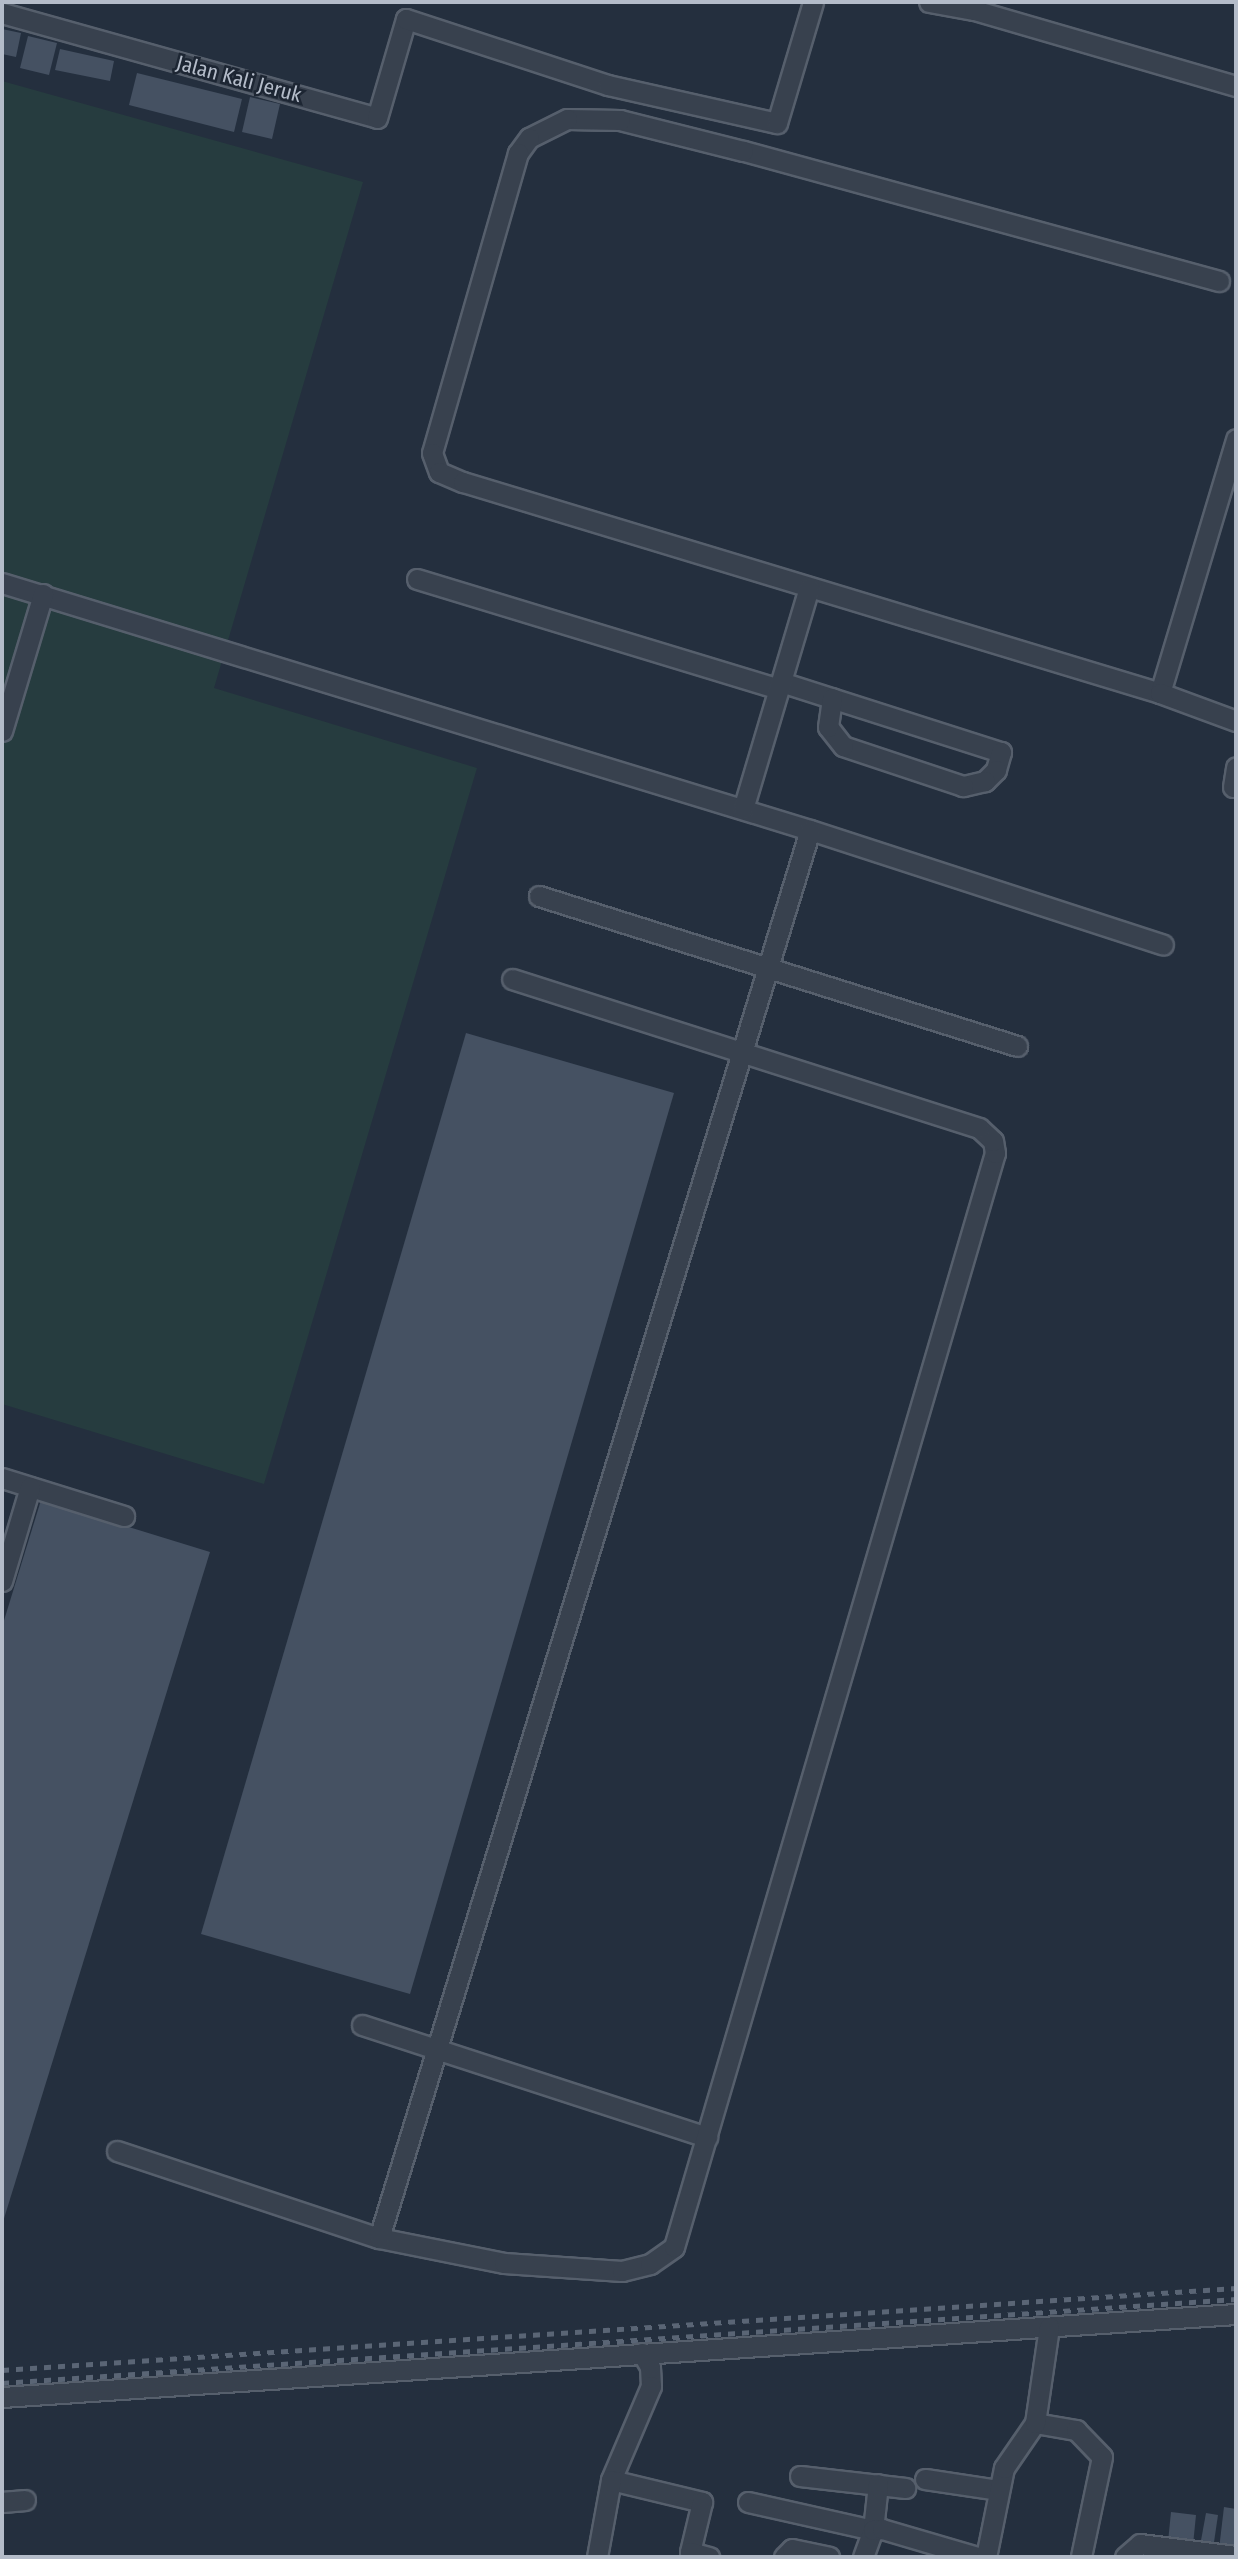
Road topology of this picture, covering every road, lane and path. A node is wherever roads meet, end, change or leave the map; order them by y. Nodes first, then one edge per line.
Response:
1 (813, 2) edge
2 (929, 2) edge
3 (2, 13) edge
4 (1236, 86) edge
5 (1219, 281) dead end
6 (1236, 439) edge
7 (417, 579) dead end
8 (2, 583) edge
9 (808, 588) junction
10 (44, 594) junction
11 (780, 685) junction
12 (1160, 693) junction
13 (832, 698) junction
14 (1236, 721) edge
15 (2, 731) edge
16 (1236, 767) edge
17 (1233, 787) dead end
18 (743, 810) junction
19 (810, 830) junction
20 (539, 896) dead end
21 (1163, 945) dead end
22 (771, 967) junction
23 (512, 979) dead end
24 (1017, 1046) dead end
25 (744, 1053) junction
26 (2, 1478) edge
27 (30, 1487) junction
28 (124, 1516) dead end
29 (2, 1581) edge
30 (362, 2025) dead end
31 (441, 2048) junction
32 (706, 2137) junction
33 (117, 2151) dead end
34 (379, 2238) junction
35 (1236, 2314) edge
36 (1049, 2327) junction
37 (642, 2353) junction
38 (2, 2397) edge
39 (1035, 2423) junction
40 (800, 2476) dead end
41 (925, 2479) dead end
42 (611, 2480) junction
43 (878, 2484) junction
44 (905, 2488) dead end
45 (999, 2490) junction
46 (25, 2500) dead end
47 (2, 2502) edge
48 (748, 2502) dead end
49 (873, 2530) junction
50 (1236, 2556) edge
51 (597, 2557) edge
52 (709, 2557) edge
53 (784, 2557) edge
54 (829, 2557) edge
55 (863, 2557) edge
56 (977, 2557) edge
57 (986, 2557) edge
58 (1081, 2557) edge
59 (1125, 2557) edge

1 - 3 street, Jalan Kali Jeruk
2 - 4 street
5 - 9 street
6 - 12 street
7 - 11 street
8 - 10 street
9 - 11 street
9 - 12 street
10 - 15 street
10 - 18 street
11 - 13 street
11 - 18 street
12 - 14 street
13 - 13 street
16 - 17 street
18 - 19 street
19 - 21 street
19 - 22 street
20 - 22 street
22 - 24 street
22 - 25 street
23 - 25 street
25 - 31 street
25 - 32 street
26 - 27 street
27 - 28 street
27 - 29 street
30 - 31 street
31 - 32 street
31 - 34 street
32 - 34 street
33 - 34 street
35 - 36 street
36 - 37 street
36 - 39 street
37 - 38 street
37 - 42 street
39 - 45 street
39 - 58 street
40 - 43 street
41 - 45 street
42 - 51 street
42 - 52 street
43 - 44 street
43 - 49 street
45 - 57 street
46 - 47 street
48 - 49 street
49 - 55 street
49 - 56 street
50 - 59 street
53 - 54 street

